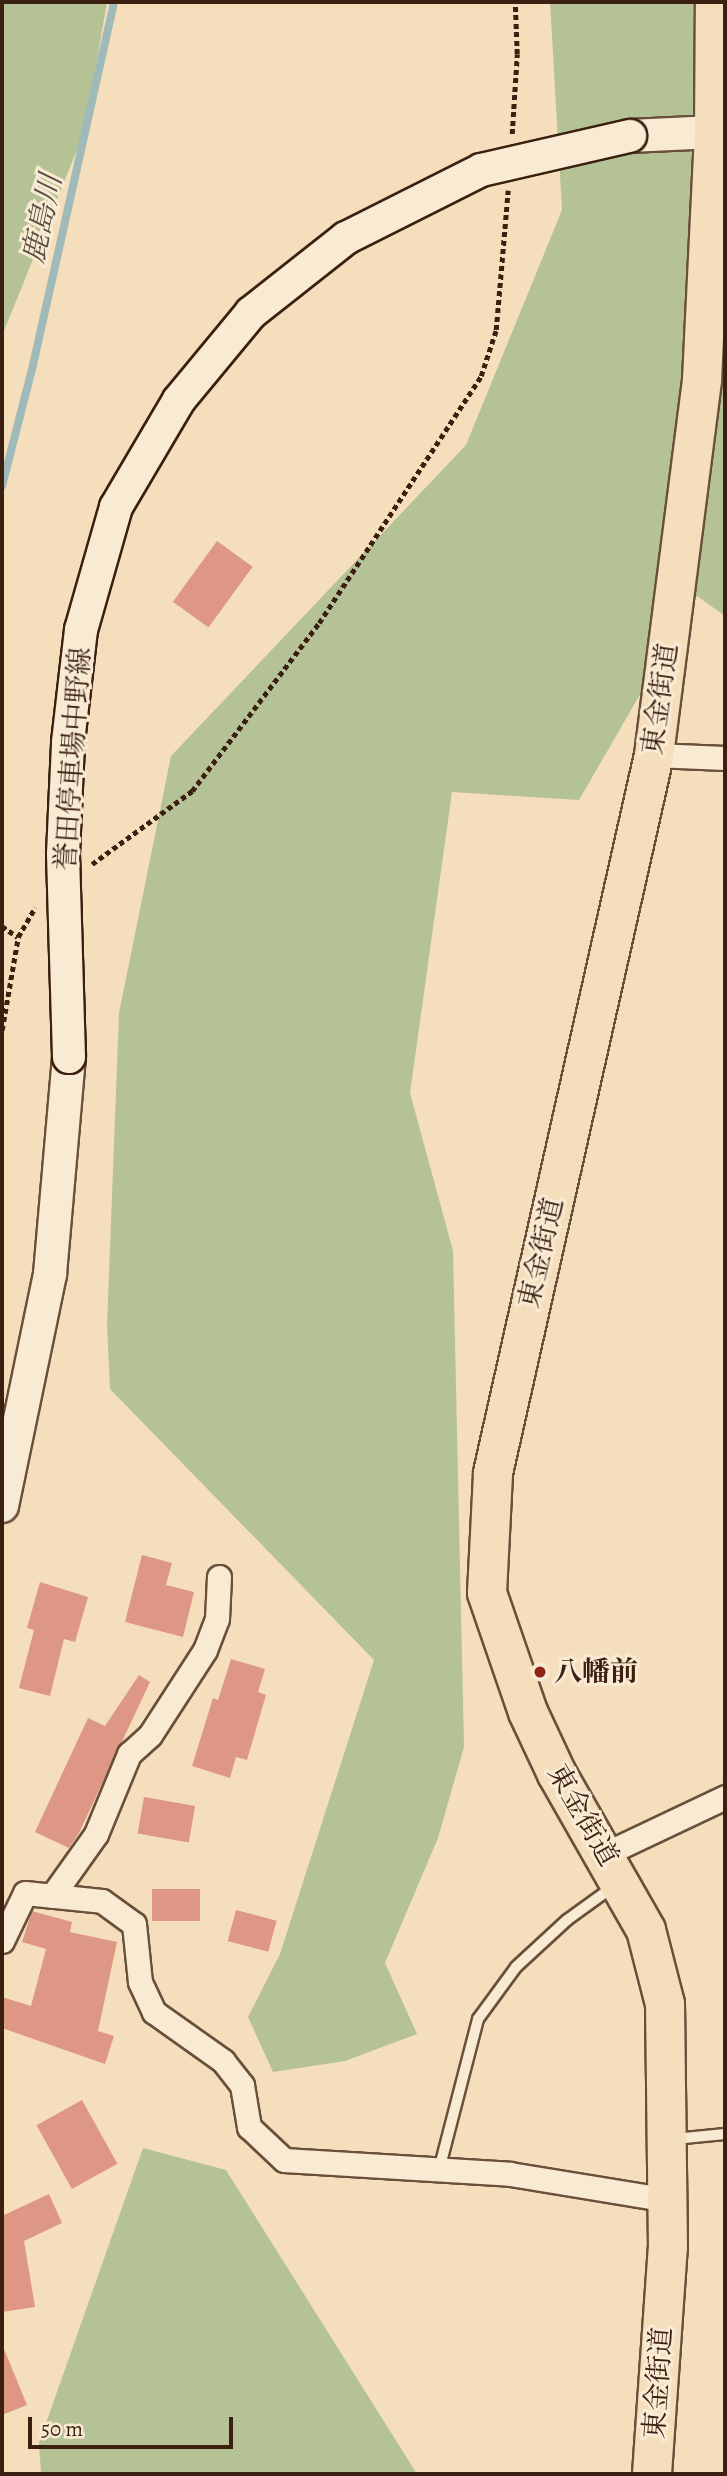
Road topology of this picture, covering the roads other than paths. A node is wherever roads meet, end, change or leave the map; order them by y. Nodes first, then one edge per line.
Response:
1 (715, 2) edge
2 (714, 132) junction
3 (654, 755) junction
4 (725, 758) edge
5 (2, 1506) edge
6 (219, 1577) dead end
7 (725, 1797) edge
8 (613, 1867) junction
9 (52, 1896) junction
10 (2, 1941) edge
11 (725, 2134) edge
12 (668, 2139) junction
13 (439, 2170) junction
14 (668, 2200) junction
15 (652, 2474) edge

1 - 2 highway, 東金街道
2 - 3 highway, 東金街道
2 - 5 main road, 誉田停車場中野線, bridge
3 - 4 street
3 - 8 highway, 東金街道
6 - 9 street
7 - 8 street
8 - 12 highway, 東金街道
8 - 13 lane
9 - 10 street
9 - 13 street
11 - 12 lane
12 - 14 highway, 東金街道
13 - 14 street
14 - 15 highway, 東金街道

